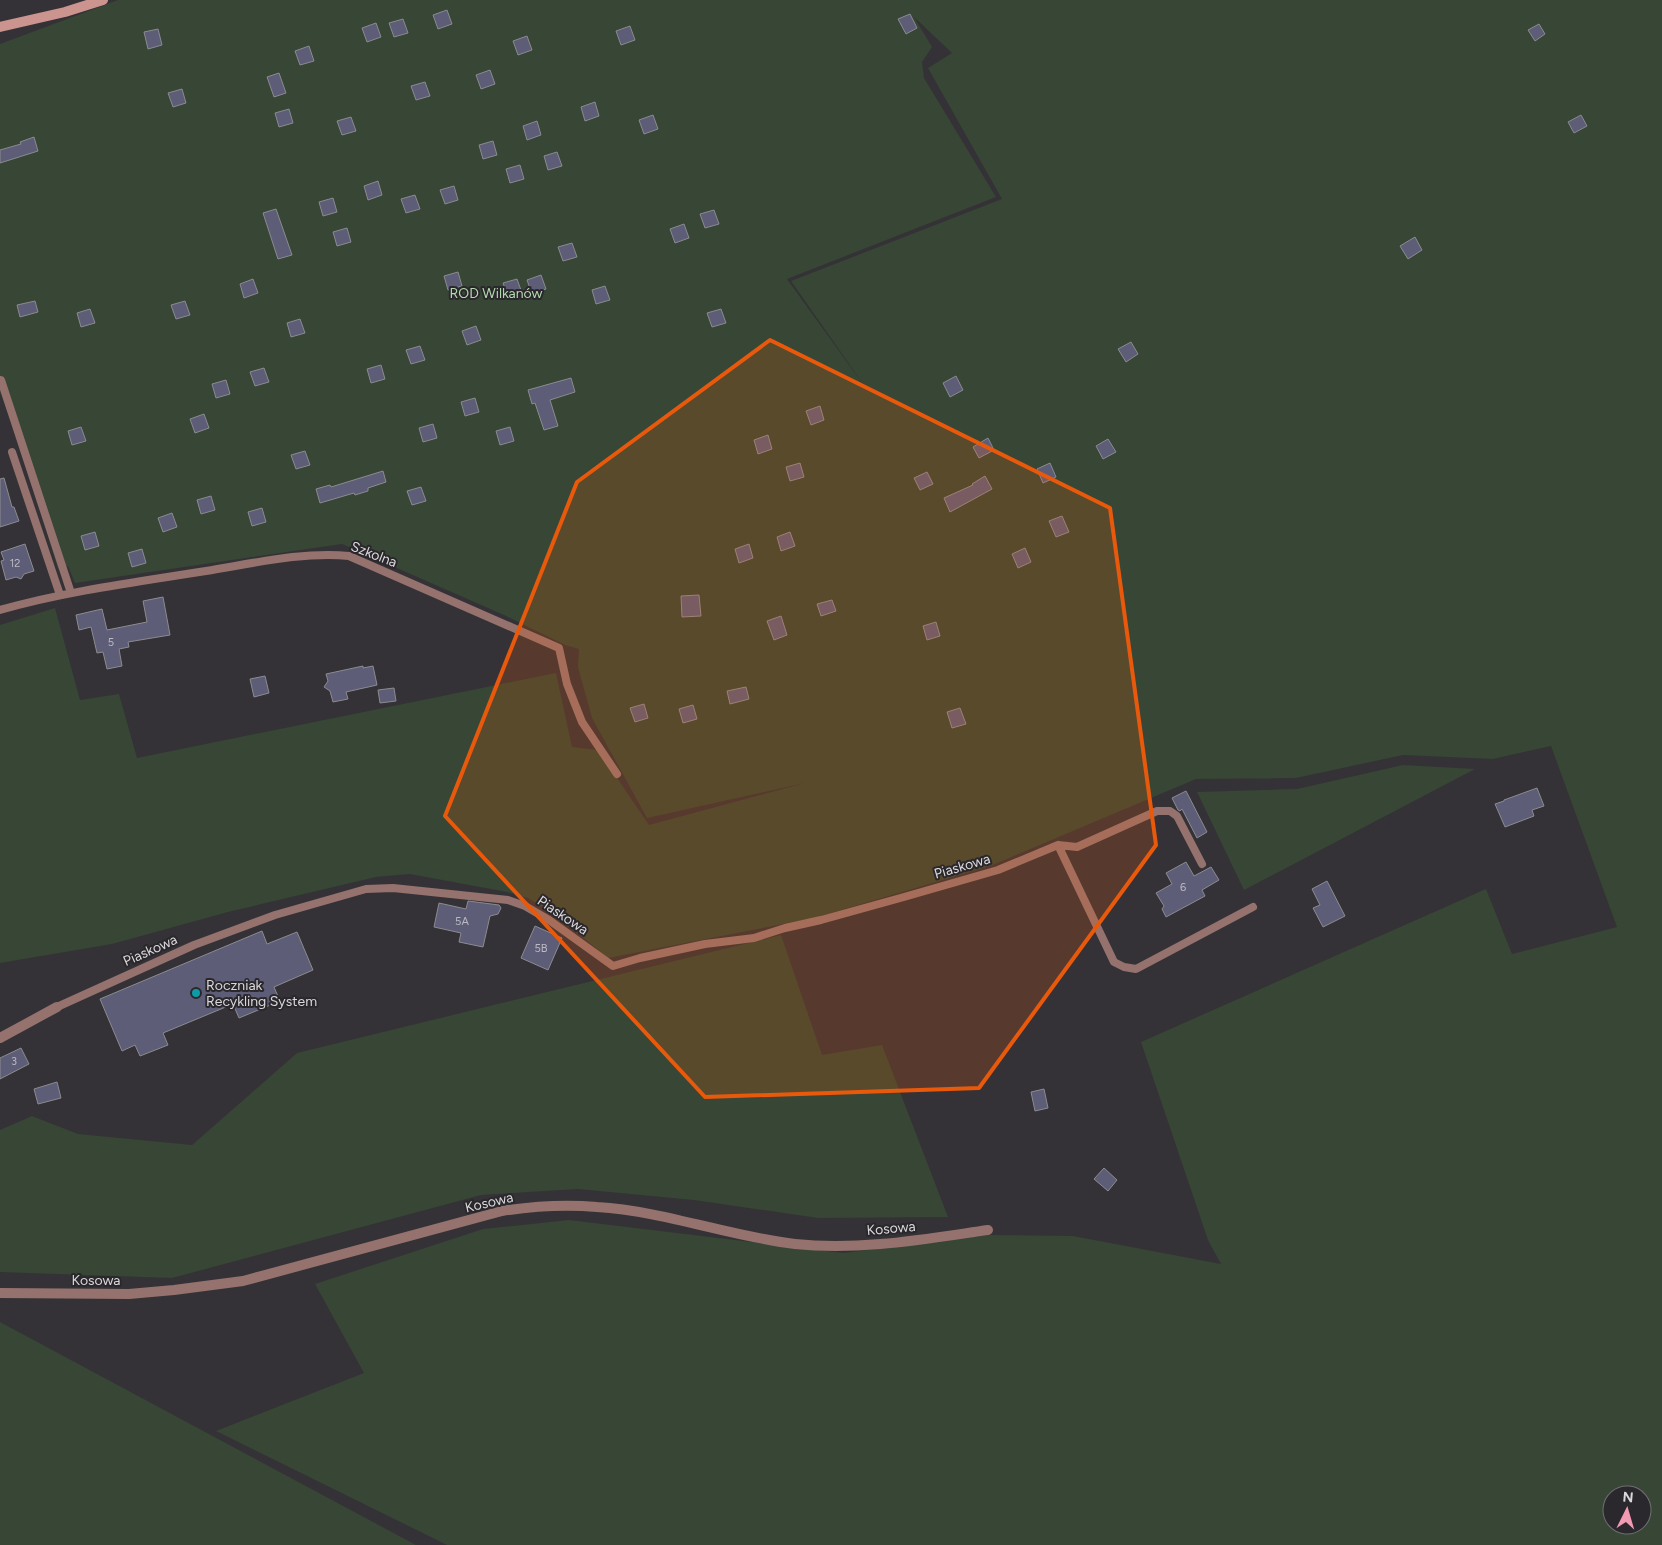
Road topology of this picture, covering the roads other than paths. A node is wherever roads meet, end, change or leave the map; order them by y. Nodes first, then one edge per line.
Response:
1 (103, 0) edge
2 (0, 27) edge
3 (0, 380) edge
4 (12, 452) dead end
5 (71, 593) junction
6 (60, 595) junction
7 (0, 610) edge
8 (617, 774) dead end
9 (1058, 845) junction
10 (1202, 864) dead end
11 (1253, 907) dead end
12 (57, 1007) joint
13 (0, 1038) edge
14 (988, 1230) dead end
15 (0, 1293) edge

1 - 2 main road
3 - 5 lane
4 - 6 lane
5 - 6 lane, Szkolna
5 - 8 lane, Szkolna
6 - 7 lane, Szkolna
9 - 10 lane, Piaskowa
9 - 11 lane
9 - 12 lane, Piaskowa
12 - 13 street, Piaskowa
14 - 15 street, Kosowa

